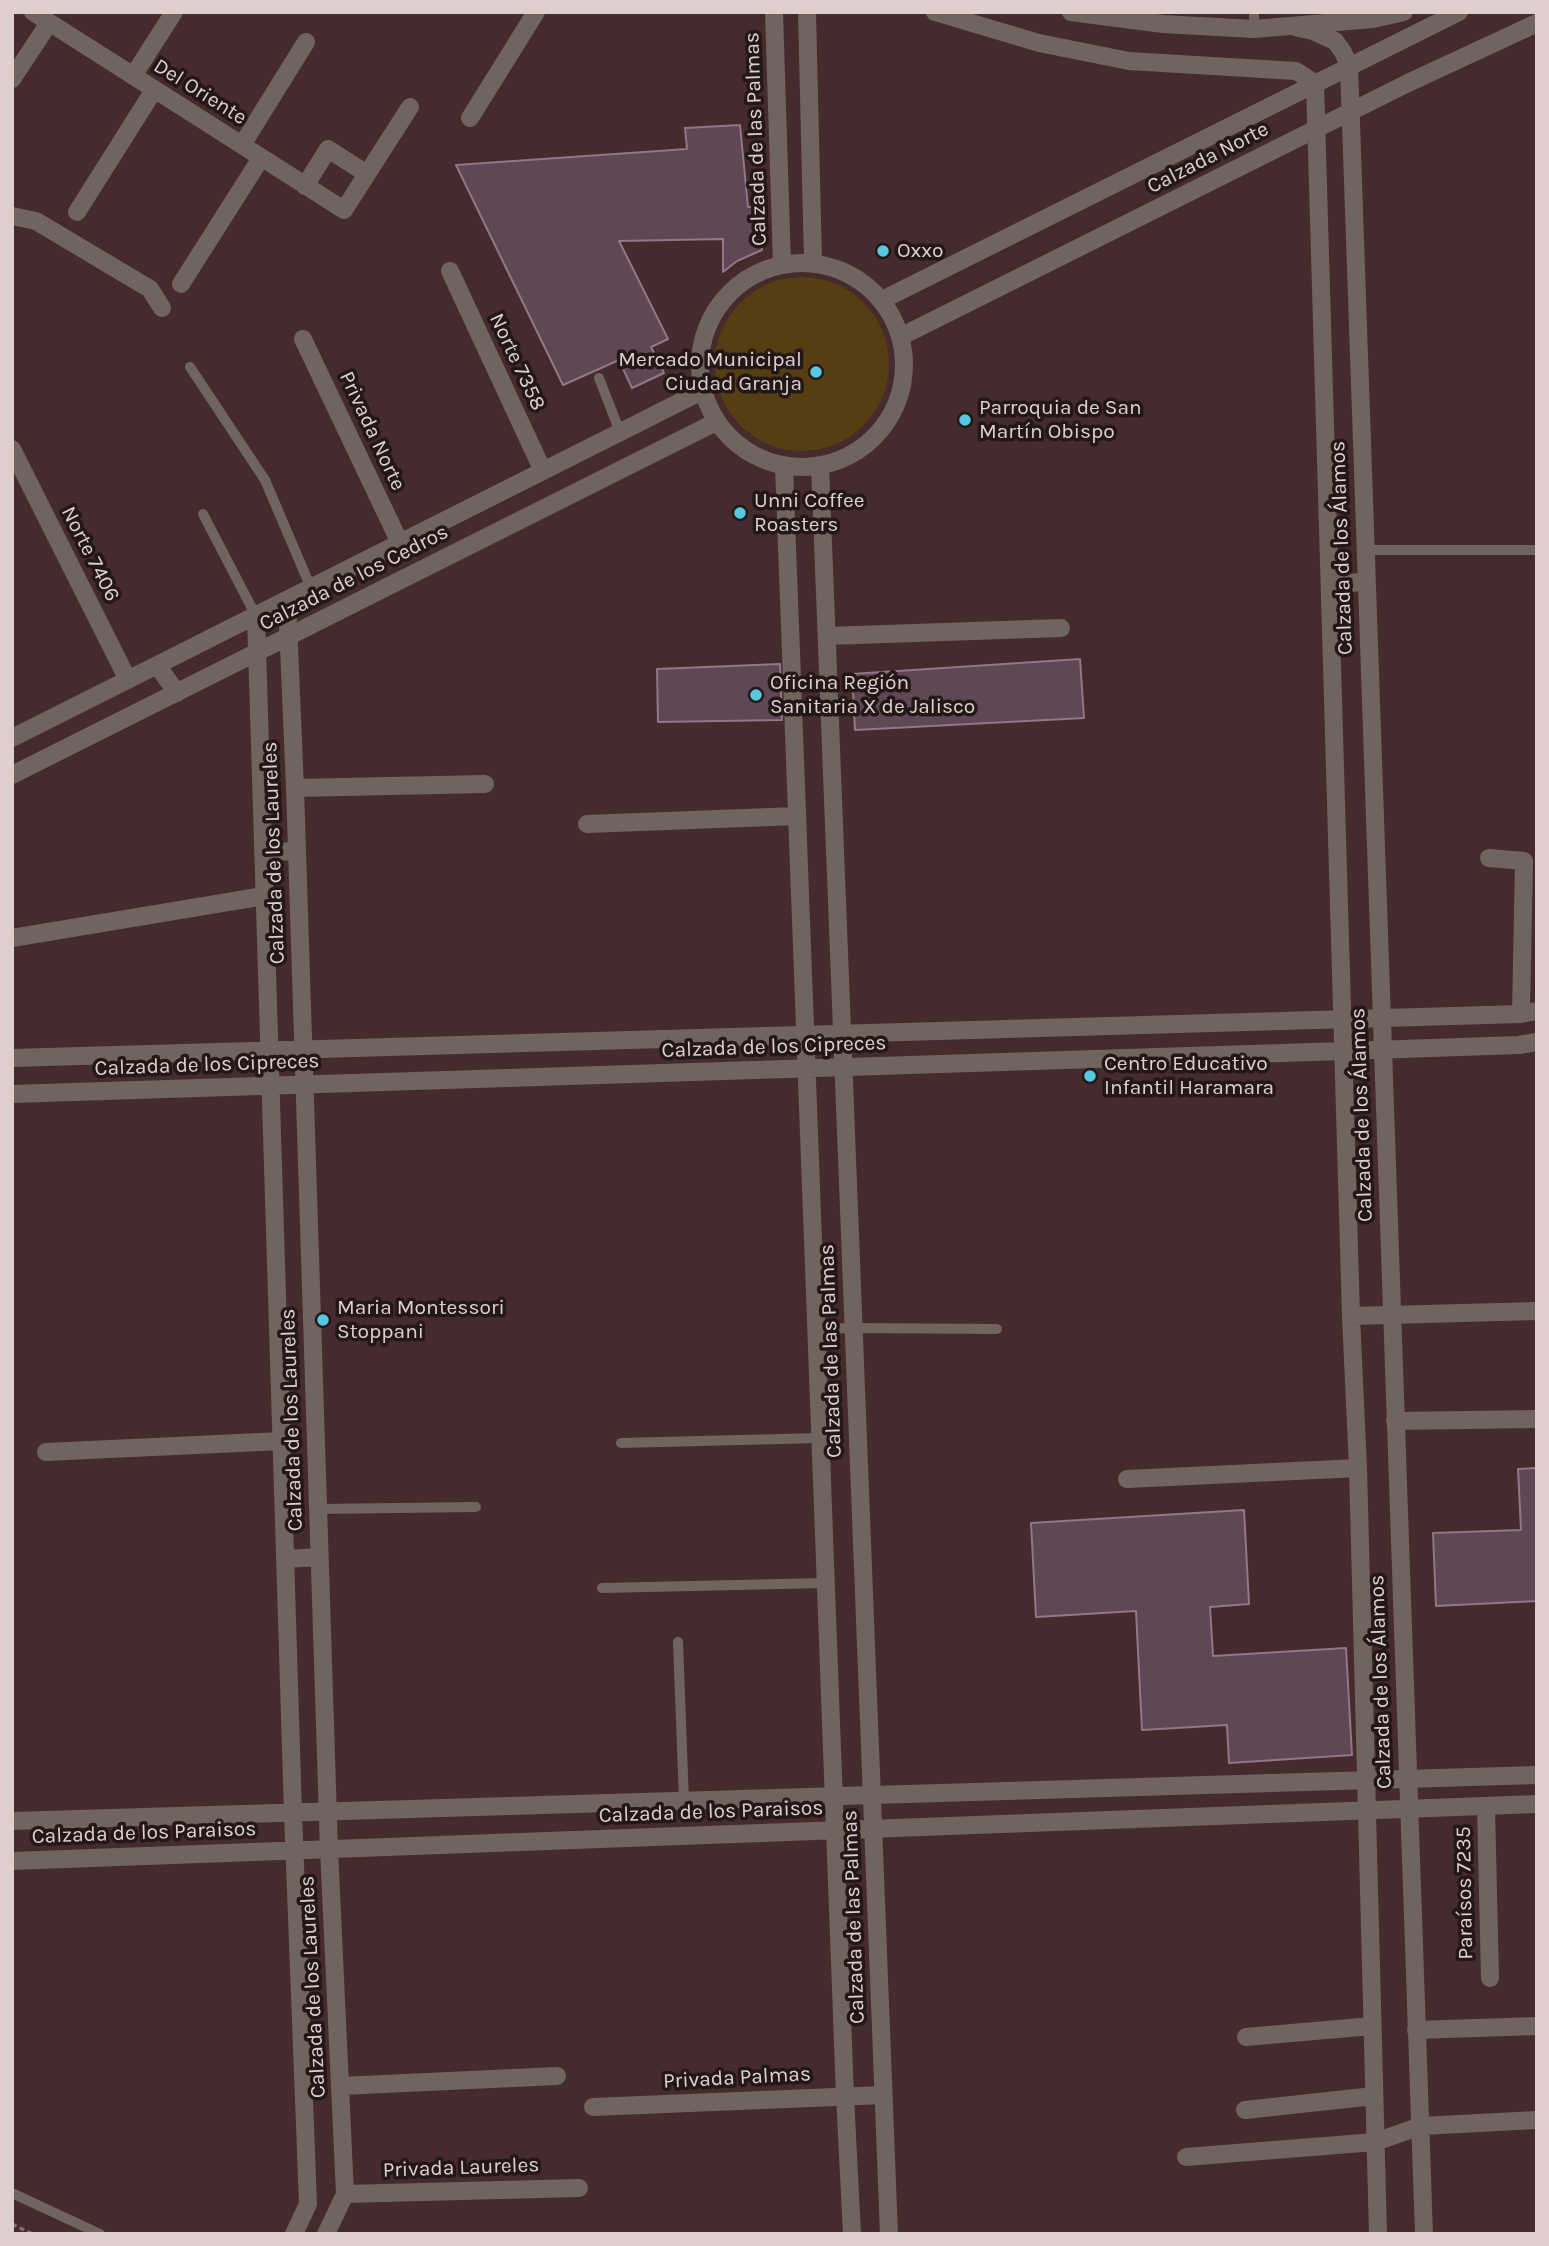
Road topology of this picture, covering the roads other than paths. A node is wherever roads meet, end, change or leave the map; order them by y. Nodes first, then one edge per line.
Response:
1 (33, 12) edge
2 (174, 12) edge
3 (536, 12) edge
4 (774, 12) edge
5 (807, 12) edge
6 (935, 12) edge
7 (1404, 12) edge
8 (1460, 12) edge
9 (1077, 13) edge
10 (1254, 21) edge
11 (49, 23) junction
12 (1537, 23) edge
13 (1295, 27) junction
14 (306, 42) dead end
15 (1349, 66) junction
16 (133, 76) junction
17 (12, 79) edge
18 (1315, 83) junction
19 (154, 90) junction
20 (410, 107) dead end
21 (1350, 112) junction
22 (470, 118) dead end
23 (1317, 129) junction
24 (242, 145) junction
25 (261, 158) junction
26 (367, 174) junction
27 (305, 186) junction
28 (77, 212) dead end
29 (12, 216) edge
30 (813, 262) junction
31 (782, 264) junction
32 (450, 271) dead end
33 (181, 284) dead end
34 (881, 300) junction
35 (162, 308) dead end
36 (900, 337) junction
37 (303, 339) dead end
38 (190, 367) dead end
39 (599, 378) dead end
40 (702, 391) junction
41 (716, 422) junction
42 (620, 432) junction
43 (12, 449) edge
44 (784, 466) junction
45 (820, 466) junction
46 (543, 471) junction
47 (203, 514) dead end
48 (400, 543) junction
49 (1365, 550) junction
50 (1537, 550) edge
51 (1366, 581) junction
52 (1330, 586) junction
53 (311, 588) junction
54 (287, 600) junction
55 (256, 616) junction
56 (1061, 628) dead end
57 (827, 636) junction
58 (288, 637) junction
59 (257, 653) junction
60 (157, 665) junction
61 (128, 680) junction
62 (177, 693) junction
63 (12, 738) edge
64 (12, 775) edge
65 (485, 784) dead end
66 (295, 788) junction
67 (797, 816) junction
68 (587, 824) dead end
69 (297, 850) junction
70 (263, 852) junction
71 (1489, 858) dead end
72 (264, 896) junction
73 (12, 938) edge
74 (1529, 1013) edge
75 (1381, 1017) junction
76 (1343, 1018) junction
77 (842, 1033) junction
78 (805, 1034) junction
79 (1537, 1042) edge
80 (302, 1049) junction
81 (1382, 1049) junction
82 (269, 1050) junction
83 (1343, 1051) junction
84 (12, 1058) edge
85 (844, 1068) junction
86 (807, 1069) junction
87 (271, 1086) junction
88 (303, 1086) junction
89 (12, 1094) edge
90 (1537, 1311) edge
91 (1391, 1315) junction
92 (1351, 1316) junction
93 (853, 1328) junction
94 (817, 1329) junction
95 (998, 1329) dead end
96 (1537, 1419) edge
97 (1395, 1421) junction
98 (821, 1438) junction
99 (282, 1441) junction
100 (621, 1443) dead end
101 (46, 1452) dead end
102 (1358, 1468) junction
103 (1127, 1479) dead end
104 (476, 1507) dead end
105 (318, 1509) junction
106 (319, 1557) junction
107 (285, 1559) junction
108 (826, 1583) junction
109 (602, 1588) dead end
110 (678, 1642) dead end
111 (1537, 1775) edge
112 (1407, 1779) junction
113 (1365, 1781) junction
114 (872, 1796) junction
115 (834, 1797) junction
116 (684, 1801) junction
117 (1537, 1804) edge
118 (1486, 1807) junction
119 (1408, 1810) junction
120 (1366, 1811) junction
121 (328, 1812) junction
122 (293, 1813) junction
123 (12, 1821) edge
124 (873, 1829) junction
125 (836, 1830) junction
126 (329, 1849) junction
127 (295, 1850) junction
128 (12, 1861) edge
129 (1490, 1979) dead end
130 (1372, 2026) junction
131 (1537, 2026) edge
132 (1416, 2030) junction
133 (1246, 2037) dead end
134 (556, 2076) dead end
135 (340, 2086) junction
136 (883, 2095) junction
137 (845, 2096) junction
138 (1374, 2096) junction
139 (593, 2107) dead end
140 (1245, 2110) dead end
141 (1537, 2120) edge
142 (1421, 2126) junction
143 (1375, 2142) junction
144 (1186, 2157) dead end
145 (579, 2188) dead end
146 (12, 2193) edge
147 (345, 2194) junction
148 (100, 2234) edge
149 (294, 2234) edge
150 (326, 2234) edge
151 (852, 2234) edge
152 (889, 2234) edge
153 (1378, 2234) edge
154 (1424, 2234) edge

1 - 11 street, Del Oriente
2 - 16 street
3 - 22 street
4 - 31 street, Calzada de las Palmas
5 - 30 street
6 - 18 street
7 - 13 street
8 - 15 street, Calzada Norte
9 - 10 street
10 - 13 street
11 - 16 street, Del Oriente
11 - 17 street
12 - 21 street, Calzada Norte
13 - 15 street
14 - 24 street
15 - 18 street, Calzada Norte
15 - 21 street, Calzada de los Álamos
16 - 19 street, Del Oriente
18 - 23 street, Calzada de los Álamos
18 - 34 street, Calzada Norte
19 - 24 street, Del Oriente
19 - 28 street
20 - 26 street
21 - 23 street, Calzada Norte
21 - 49 street, Calzada de los Álamos
23 - 36 street, Calzada Norte
23 - 52 street, Calzada de los Álamos
24 - 25 street, Del Oriente
25 - 27 street, Del Oriente
25 - 33 street
26 - 27 street
26 - 27 street, Del Oriente
29 - 35 street
30 - 31 street
30 - 34 street
31 - 40 street
32 - 46 street, Norte 7358
34 - 36 street
36 - 45 street
37 - 48 street, Privada Norte
38 - 53 lane
39 - 42 lane
40 - 41 street
40 - 42 street, Calzada de los Cedros
41 - 44 street
41 - 58 street, Calzada de los Cedros
42 - 46 street, Calzada de los Cedros
43 - 61 street, Norte 7406
44 - 45 street
44 - 67 street, Calzada de las Palmas
45 - 57 street, Calzada de las Palmas
46 - 48 street, Calzada de los Cedros
47 - 55 lane
48 - 53 street, Calzada de los Cedros
49 - 50 lane
49 - 51 street, Calzada de los Álamos
51 - 52 street
51 - 75 street, Calzada de los Álamos
52 - 76 street, Calzada de los Álamos
53 - 54 street, Calzada de los Cedros
54 - 55 street, Calzada de los Cedros
54 - 58 street, Calzada de los Laureles
55 - 59 street, Calzada de los Laureles
55 - 60 street, Calzada de los Cedros
56 - 57 street
57 - 77 street, Calzada de las Palmas
58 - 59 street, Calzada de los Cedros
58 - 66 street, Calzada de los Laureles
59 - 62 street, Calzada de los Cedros
59 - 70 street, Calzada de los Laureles
60 - 61 street, Calzada de los Cedros
60 - 62 street
61 - 63 street, Calzada de los Cedros
62 - 64 street, Calzada de los Cedros
65 - 66 street
66 - 69 street, Calzada de los Laureles
67 - 68 street
67 - 78 street, Calzada de las Palmas
69 - 70 street
69 - 80 street, Calzada de los Laureles
70 - 72 street, Calzada de los Laureles
71 - 74 street
72 - 73 street
72 - 82 street, Calzada de los Laureles
74 - 75 street, Calzada de los Cipreces
75 - 76 street, Calzada de los Cipreces
75 - 81 street, Calzada de los Álamos
76 - 77 street, Calzada de los Cipreces
76 - 83 street, Calzada de los Álamos
77 - 78 street, Calzada de los Cipreces
77 - 85 street, Calzada de las Palmas
78 - 80 street, Calzada de los Cipreces
78 - 86 street, Calzada de las Palmas
79 - 81 street, Calzada de los Cipreces
80 - 82 street, Calzada de los Cipreces
80 - 88 street, Calzada de los Laureles
81 - 83 street, Calzada de los Cipreces
81 - 91 street, Calzada de los Álamos
82 - 84 street, Calzada de los Cipreces
82 - 87 street, Calzada de los Laureles
83 - 85 street, Calzada de los Cipreces
83 - 92 street, Calzada de los Álamos
85 - 86 street, Calzada de los Cipreces
85 - 93 street, Calzada de las Palmas
86 - 88 street, Calzada de los Cipreces
86 - 94 street, Calzada de las Palmas
87 - 88 street, Calzada de los Cipreces
87 - 89 street, Calzada de los Cipreces
87 - 99 street, Calzada de los Laureles
88 - 105 street, Calzada de los Laureles
90 - 91 street
91 - 92 street
91 - 97 street, Calzada de los Álamos
92 - 102 street, Calzada de los Álamos
93 - 94 lane
93 - 95 lane
93 - 114 street, Calzada de las Palmas
94 - 98 street, Calzada de las Palmas
96 - 97 street
97 - 112 street, Calzada de los Álamos
98 - 100 lane
98 - 108 street, Calzada de las Palmas
99 - 101 street
99 - 107 street, Calzada de los Laureles
102 - 103 street
102 - 113 street, Calzada de los Álamos
104 - 105 lane
105 - 106 street, Calzada de los Laureles
106 - 107 street
106 - 121 street, Calzada de los Laureles
107 - 122 street, Calzada de los Laureles
108 - 109 lane
108 - 115 street, Calzada de las Palmas
110 - 116 lane
111 - 112 street, Calzada de los Paraisos
112 - 113 street, Calzada de los Paraisos
112 - 119 street, Calzada de los Álamos
113 - 114 street, Calzada de los Paraisos
113 - 120 street, Calzada de los Álamos
114 - 115 street, Calzada de los Paraisos
114 - 124 street, Calzada de las Palmas
115 - 116 street, Calzada de los Paraisos
115 - 125 street, Calzada de las Palmas
116 - 121 street, Calzada de los Paraisos
117 - 118 street, Calzada de los Paraisos
118 - 119 street, Calzada de los Paraisos
118 - 129 street, Paraísos 7235
119 - 120 street, Calzada de los Paraisos
119 - 132 street, Calzada de los Álamos
120 - 124 street, Calzada de los Paraisos
120 - 130 street, Calzada de los Álamos
121 - 122 street, Calzada de los Paraisos
121 - 126 street, Calzada de los Laureles
122 - 123 street, Calzada de los Paraisos
122 - 127 street, Calzada de los Laureles
124 - 125 street, Calzada de los Paraisos
124 - 136 street, Calzada de las Palmas
125 - 126 street, Calzada de los Paraisos
125 - 137 street, Calzada de las Palmas
126 - 127 street, Calzada de los Paraisos
126 - 135 street, Calzada de los Laureles
127 - 128 street, Calzada de los Paraisos
127 - 149 street, Calzada de los Laureles
130 - 133 street
130 - 138 street, Calzada de los Álamos
131 - 132 street
132 - 142 street, Calzada de los Álamos
134 - 135 street
135 - 147 street, Calzada de los Laureles
136 - 137 street, Privada Palmas
136 - 152 street, Calzada de las Palmas
137 - 139 street, Privada Palmas
137 - 151 street, Calzada de las Palmas
138 - 140 street
138 - 143 street, Calzada de los Álamos
141 - 142 street
142 - 143 street
142 - 154 street, Calzada de los Álamos
143 - 144 street
143 - 153 street, Calzada de los Álamos
145 - 147 street, Privada Laureles
146 - 148 lane
147 - 150 street, Calzada de los Laureles

